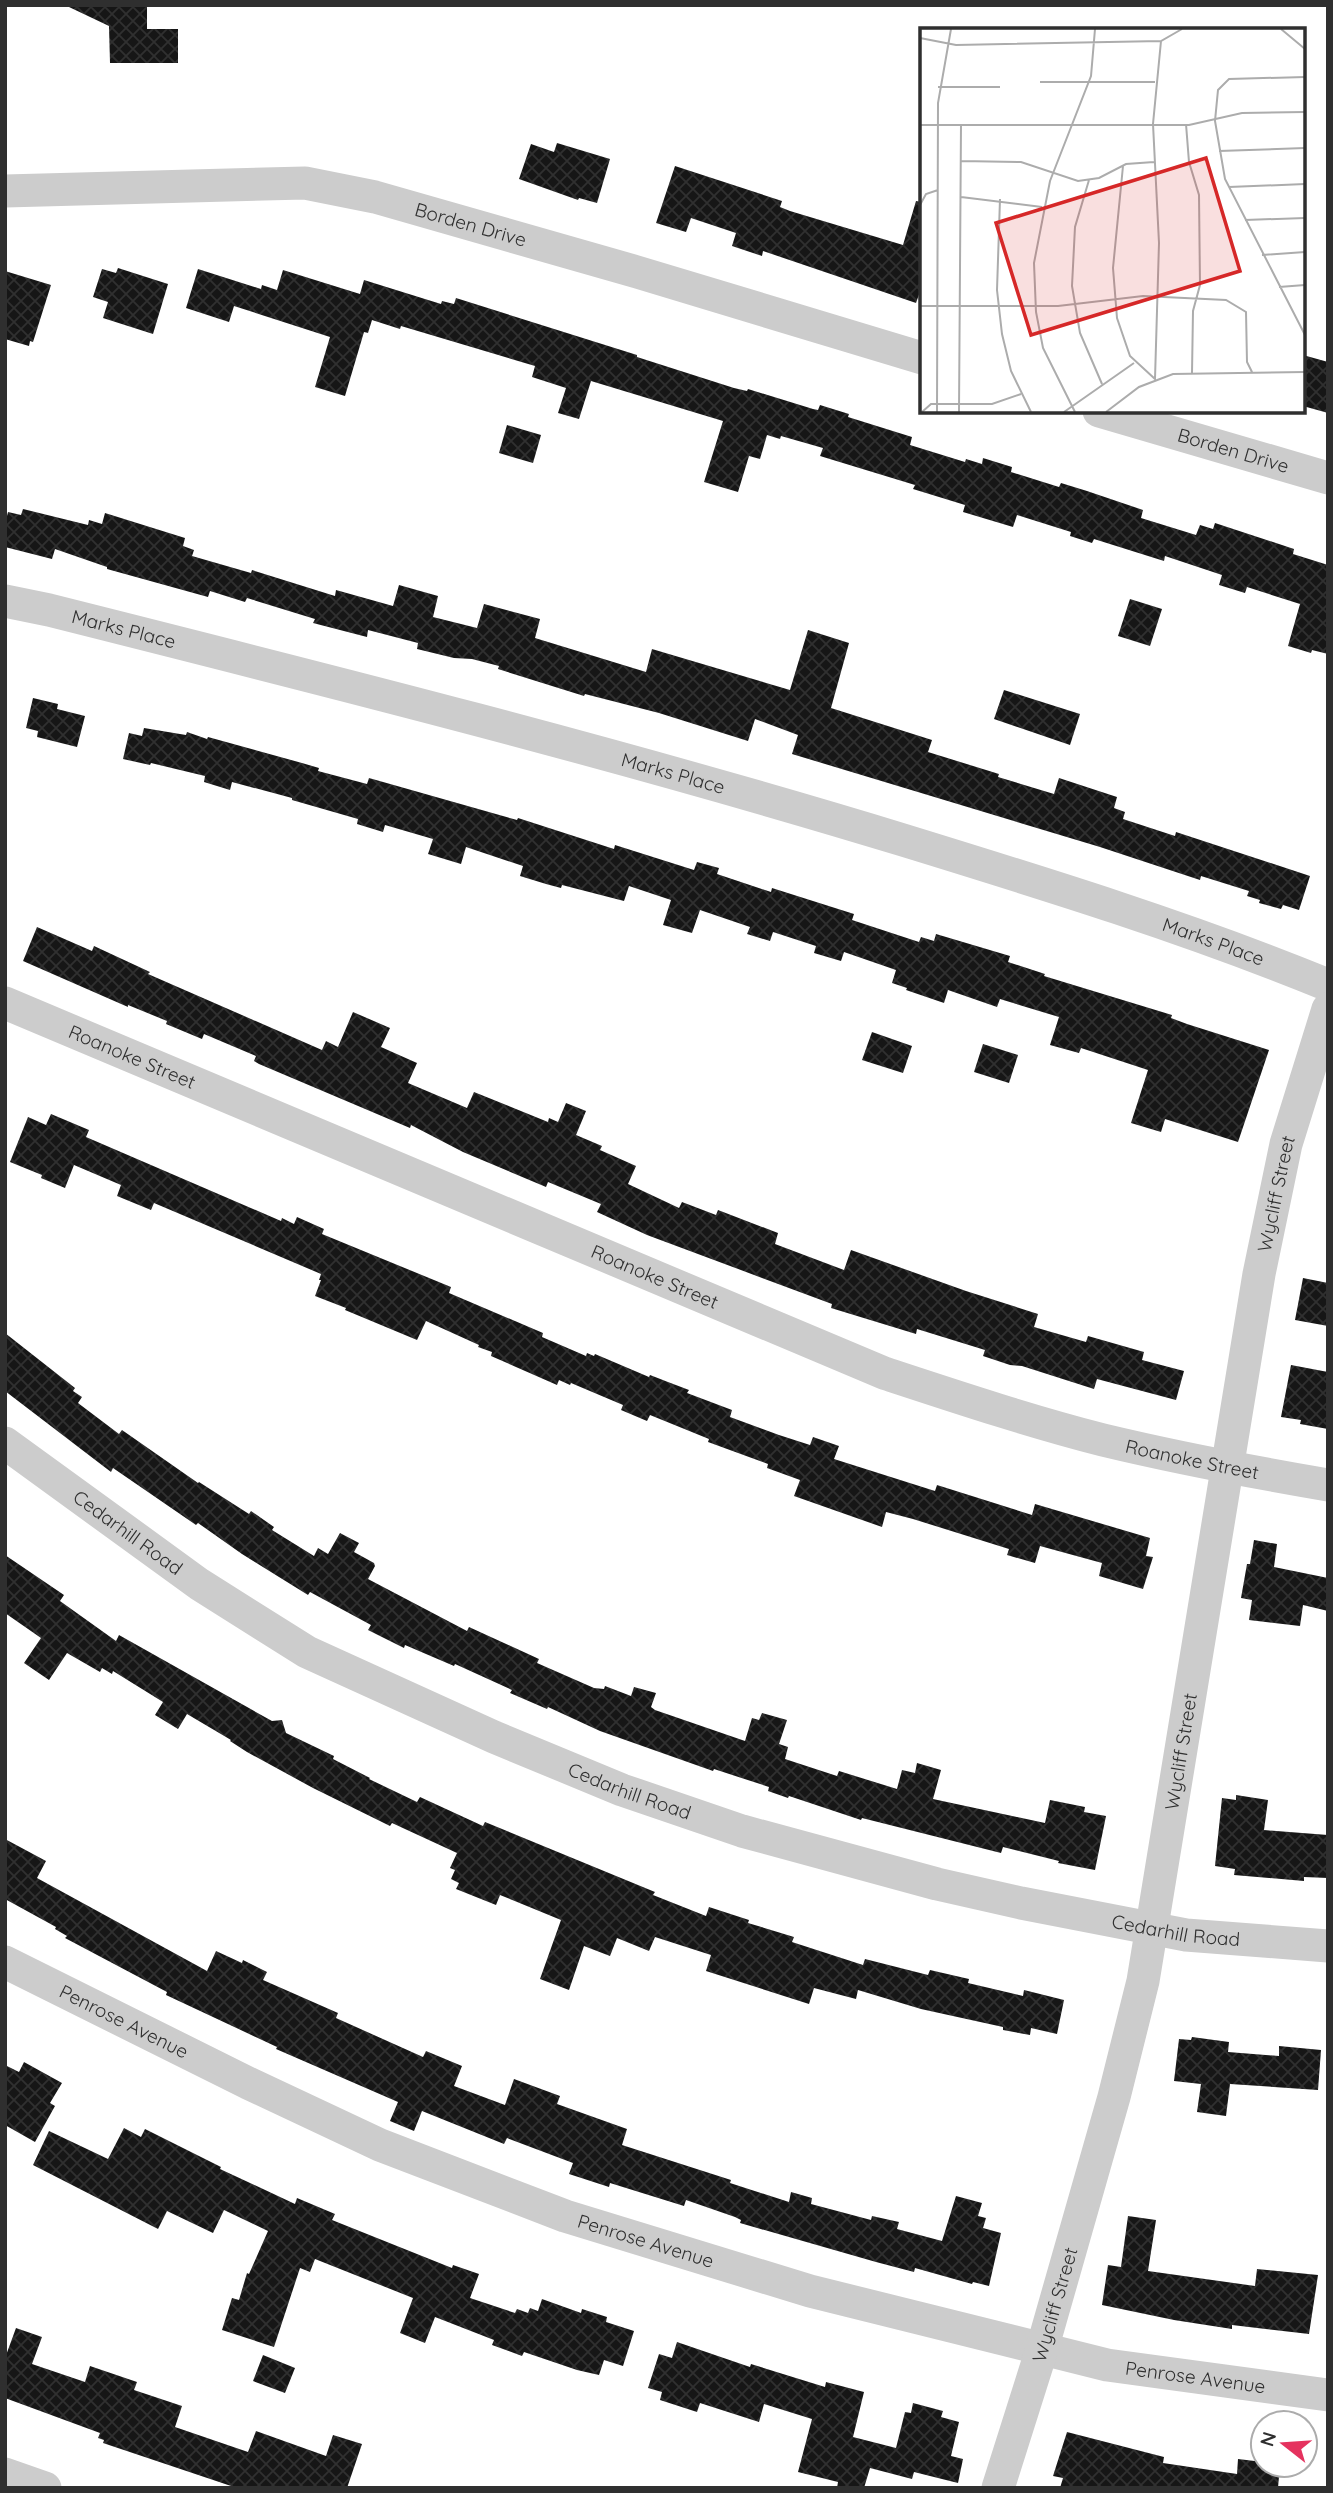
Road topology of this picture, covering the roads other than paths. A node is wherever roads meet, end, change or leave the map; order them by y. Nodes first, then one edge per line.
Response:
1 (5, 191) edge
2 (920, 357) edge
3 (1106, 413) edge
4 (1328, 478) edge
5 (5, 601) edge
6 (1328, 985) edge
7 (5, 1003) edge
8 (1328, 1009) edge
9 (5, 1443) edge
10 (1226, 1468) junction
11 (1328, 1485) edge
12 (1151, 1929) junction
13 (1328, 1946) edge
14 (5, 1962) edge
15 (1042, 2349) junction
16 (1328, 2395) edge
17 (5, 2474) edge
18 (45, 2488) edge
19 (998, 2488) edge

1 - 2 street, Borden Drive
3 - 4 street, Borden Drive
5 - 6 street, Marks Place
7 - 10 street, Roanoke Street
8 - 10 street, Wycliff Street
9 - 12 street, Cedarhill Road
10 - 11 street, Roanoke Street
10 - 12 street, Wycliff Street
12 - 13 street, Cedarhill Road
12 - 15 street, Wycliff Street
14 - 15 street, Penrose Avenue
15 - 16 street, Penrose Avenue
15 - 19 street, Wycliff Street
17 - 18 street

